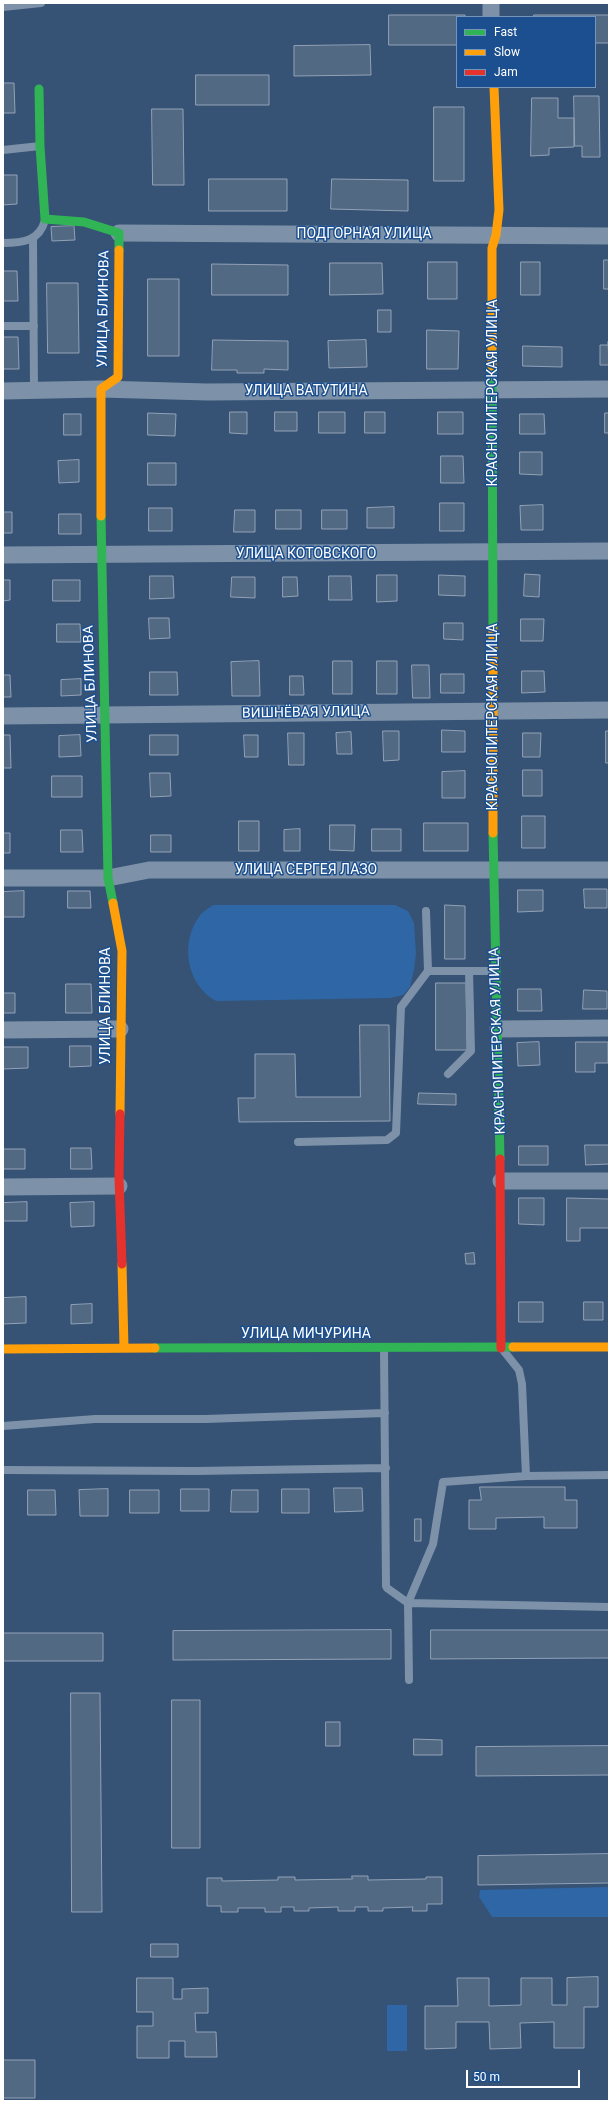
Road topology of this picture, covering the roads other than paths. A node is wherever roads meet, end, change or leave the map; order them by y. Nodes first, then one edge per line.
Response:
1 (38, 3) edge
2 (491, 3) edge
3 (3, 7) edge
4 (491, 16) edge
5 (494, 88) edge
6 (39, 89) dead end
7 (40, 146) junction
8 (3, 150) edge
9 (45, 219) junction
10 (119, 233) junction
11 (496, 235) junction
12 (609, 236) edge
13 (34, 238) junction
14 (3, 243) edge
15 (3, 326) edge
16 (34, 326) junction
17 (101, 389) junction
18 (609, 389) edge
19 (493, 390) junction
20 (3, 391) edge
21 (34, 391) junction
22 (609, 551) edge
23 (493, 553) junction
24 (3, 555) edge
25 (101, 555) junction
26 (493, 710) junction
27 (609, 710) edge
28 (3, 716) edge
29 (106, 716) junction
30 (493, 870) junction
31 (609, 870) edge
32 (3, 878) edge
33 (108, 878) junction
34 (426, 911) dead end
35 (428, 971) junction
36 (495, 971) junction
37 (470, 972) junction
38 (498, 1028) junction
39 (609, 1028) edge
40 (120, 1029) junction
41 (3, 1030) edge
42 (448, 1074) dead end
43 (298, 1142) dead end
44 (502, 1181) junction
45 (609, 1181) edge
46 (119, 1186) junction
47 (3, 1187) edge
48 (609, 1347) edge
49 (124, 1348) junction
50 (384, 1348) junction
51 (501, 1348) junction
52 (3, 1349) edge
53 (385, 1413) junction
54 (3, 1426) edge
55 (386, 1468) junction
56 (3, 1470) edge
57 (609, 1475) edge
58 (526, 1476) junction
59 (408, 1603) junction
60 (609, 1607) edge
61 (409, 1680) dead end

1 - 3 lane
2 - 4 street
5 - 11 street, КРАСНОПИТЕРСКАЯ УЛИЦА
6 - 7 street
7 - 8 lane
7 - 9 street
9 - 10 street, УЛИЦА БЛИНОВА
9 - 13 lane
10 - 11 street, ПОДГОРНАЯ УЛИЦА
10 - 17 street, УЛИЦА БЛИНОВА
11 - 12 street, ПОДГОРНАЯ УЛИЦА
11 - 19 street, КРАСНОПИТЕРСКАЯ УЛИЦА
13 - 14 lane
13 - 16 lane
15 - 16 lane
16 - 21 lane
17 - 19 street, УЛИЦА ВАТУТИНА
17 - 21 street, УЛИЦА ВАТУТИНА
17 - 25 street, УЛИЦА БЛИНОВА
18 - 19 street, УЛИЦА ВАТУТИНА
19 - 23 street, КРАСНОПИТЕРСКАЯ УЛИЦА
20 - 21 street, УЛИЦА ВАТУТИНА
22 - 23 street, УЛИЦА КОТОВСКОГО
23 - 25 street, УЛИЦА КОТОВСКОГО
23 - 26 street, КРАСНОПИТЕРСКАЯ УЛИЦА
24 - 25 street, УЛИЦА КОТОВСКОГО
25 - 29 street, УЛИЦА БЛИНОВА
26 - 27 street, ВИШНЁВАЯ УЛИЦА
26 - 29 street, ВИШНЁВАЯ УЛИЦА
26 - 30 street, КРАСНОПИТЕРСКАЯ УЛИЦА
28 - 29 street, ВИШНЁВАЯ УЛИЦА
29 - 33 street, УЛИЦА БЛИНОВА
30 - 31 street, УЛИЦА СЕРГЕЯ ЛАЗО
30 - 33 street, УЛИЦА СЕРГЕЯ ЛАЗО
30 - 36 street, КРАСНОПИТЕРСКАЯ УЛИЦА
32 - 33 street, УЛИЦА СЕРГЕЯ ЛАЗО
33 - 40 street, УЛИЦА БЛИНОВА
34 - 35 lane
35 - 37 lane
35 - 43 lane
36 - 37 lane
36 - 38 street, КРАСНОПИТЕРСКАЯ УЛИЦА
37 - 42 lane
38 - 39 street
38 - 44 street, КРАСНОПИТЕРСКАЯ УЛИЦА
40 - 41 street
40 - 46 street, УЛИЦА БЛИНОВА
44 - 45 street
44 - 51 street, КРАСНОПИТЕРСКАЯ УЛИЦА
46 - 47 street
46 - 49 street, УЛИЦА БЛИНОВА
48 - 51 street, УЛИЦА МИЧУРИНА
49 - 50 street, УЛИЦА МИЧУРИНА
49 - 52 street, УЛИЦА МИЧУРИНА
50 - 51 street, УЛИЦА МИЧУРИНА
50 - 53 lane
51 - 58 lane
53 - 54 lane
53 - 55 lane
55 - 56 lane
55 - 59 lane
57 - 58 lane
58 - 59 lane
59 - 60 lane
59 - 61 lane

